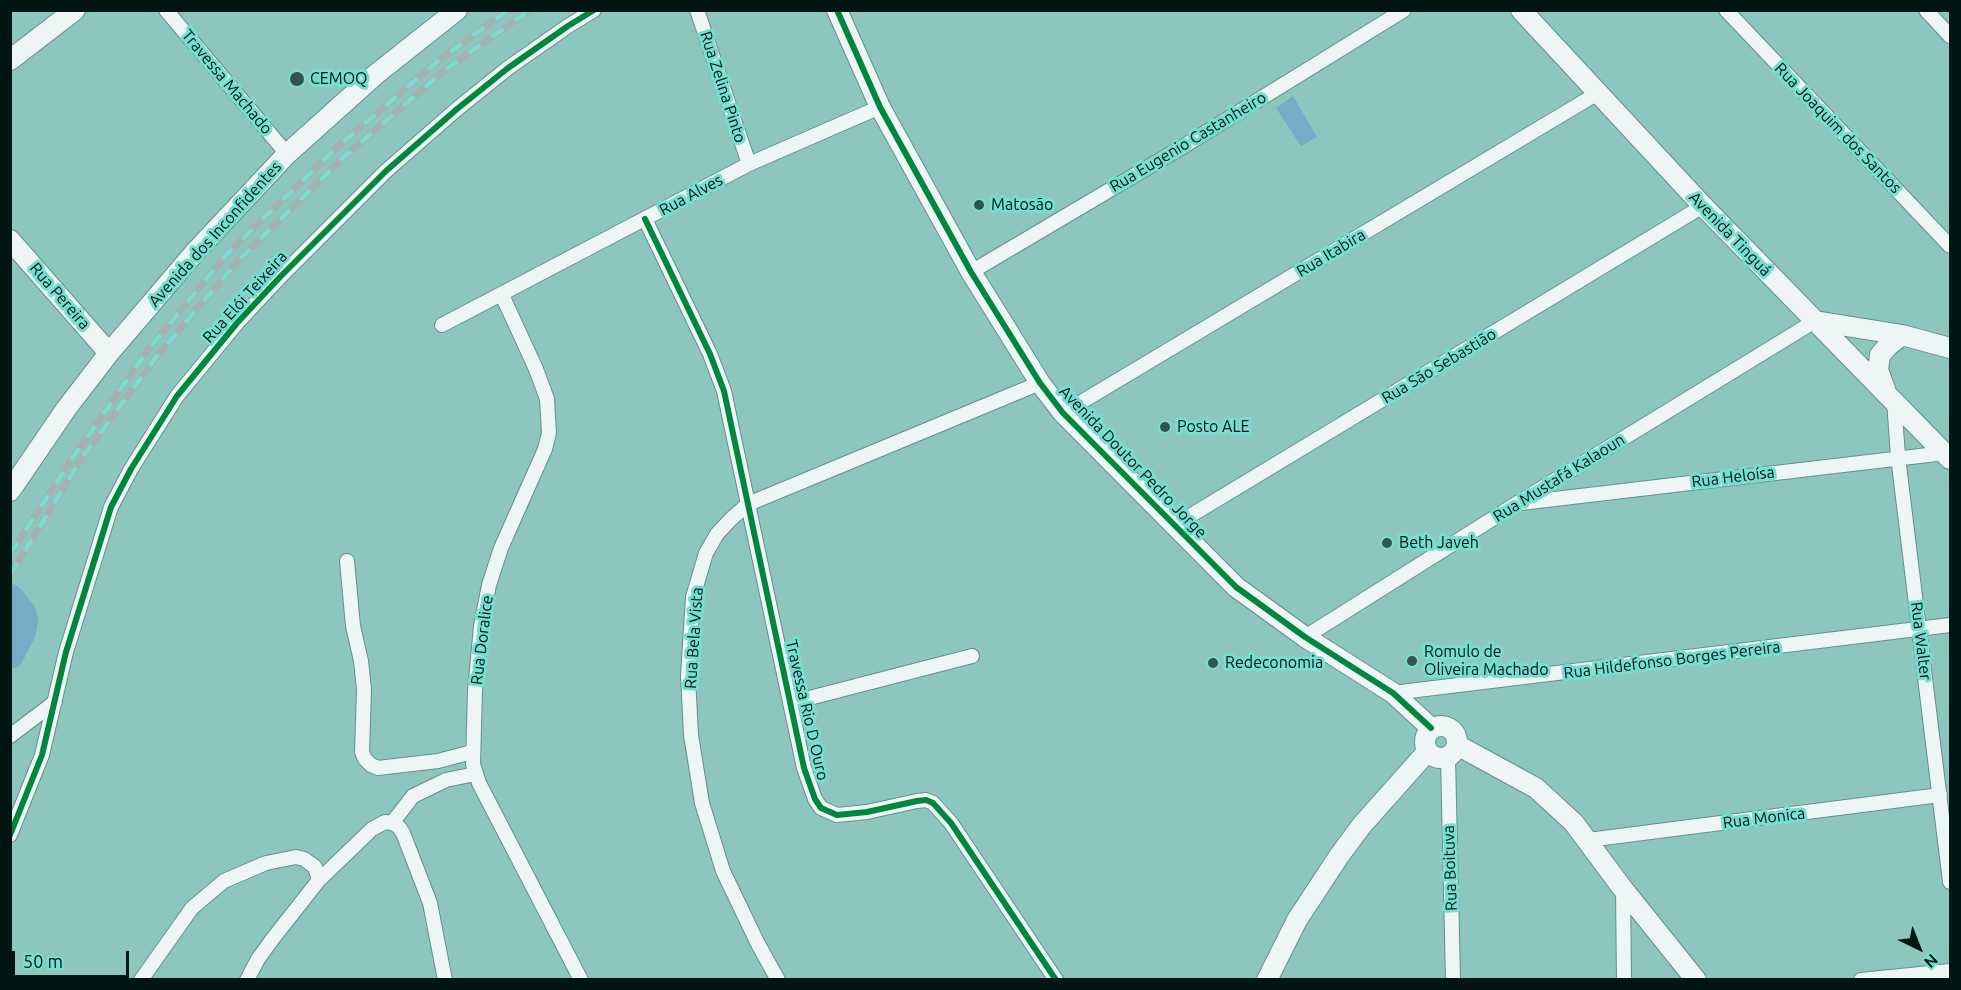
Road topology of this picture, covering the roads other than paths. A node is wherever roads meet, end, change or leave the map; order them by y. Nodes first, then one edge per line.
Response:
1 (75, 10) edge
2 (166, 10) edge
3 (457, 10) edge
4 (594, 10) edge
5 (697, 10) edge
6 (837, 10) edge
7 (1404, 10) edge
8 (1521, 10) edge
9 (1726, 10) edge
10 (1926, 10) edge
11 (1950, 36) edge
12 (10, 60) edge
13 (1598, 93) junction
14 (880, 108) junction
15 (287, 154) junction
16 (748, 164) junction
17 (1703, 206) junction
18 (645, 219) junction
19 (10, 240) edge
20 (1950, 246) edge
21 (971, 272) junction
22 (502, 295) junction
23 (1815, 321) junction
24 (442, 325) dead end
25 (1902, 335) junction
26 (1950, 348) edge
27 (108, 353) junction
28 (1040, 383) junction
29 (1890, 396) junction
30 (1064, 413) junction
31 (1948, 454) edge
32 (1898, 457) junction
33 (10, 491) edge
34 (748, 504) junction
35 (1516, 504) junction
36 (1175, 525) junction
37 (347, 561) dead end
38 (1950, 625) edge
39 (1920, 630) junction
40 (1305, 637) junction
41 (972, 656) dead end
42 (1393, 693) junction
43 (56, 702) junction
44 (790, 703) junction
45 (1431, 728) junction
46 (10, 736) edge
47 (1452, 751) junction
48 (472, 752) junction
49 (1427, 752) junction
50 (475, 774) junction
51 (1940, 795) junction
52 (392, 823) junction
53 (10, 835) edge
54 (1588, 840) junction
55 (319, 879) junction
56 (1950, 882) edge
57 (1623, 889) junction
58 (1950, 970) edge
59 (141, 980) edge
60 (247, 980) edge
61 (445, 980) edge
62 (581, 980) edge
63 (778, 980) edge
64 (1056, 980) edge
65 (1267, 980) edge
66 (1453, 980) edge
67 (1624, 980) edge
68 (1696, 980) edge
69 (1861, 980) edge

1 - 12 street
2 - 15 street, Travessa Machado
3 - 15 street, Avenida dos Inconfidentes
4 - 43 street, Rua Elói Teixeira
5 - 16 street, Rua Zelina Pinto
6 - 14 street, Avenida Doutor Pedro Jorge
7 - 21 street, Rua Eugenio Castanheiro
8 - 13 street, Avenida Tinguá
9 - 20 street, Rua Joaquim dos Santos
10 - 11 street
13 - 17 street, Avenida Tinguá
13 - 30 street, Rua Itabira
14 - 16 street, Rua Alves
14 - 21 street, Avenida Doutor Pedro Jorge
15 - 27 street, Avenida dos Inconfidentes
16 - 18 street, Rua Alves
17 - 23 street, Avenida Tinguá
17 - 36 street, Rua São Sebastião
18 - 22 street, Rua Alves
18 - 34 street, Travessa Rio D Ouro
19 - 27 street, Rua Pereira
21 - 28 street, Avenida Doutor Pedro Jorge
22 - 24 street, Rua Alves
22 - 48 street, Rua Doralice
23 - 25 street
23 - 29 street, Avenida Tinguá
23 - 35 street, Rua Mustafá Kalaoun
25 - 26 street
25 - 29 street
27 - 33 street, Avenida dos Inconfidentes
28 - 30 street, Avenida Doutor Pedro Jorge
28 - 34 street, Rua Bela Vista
29 - 31 street, Avenida Tinguá
29 - 32 street, Rua Walter
30 - 36 street, Avenida Doutor Pedro Jorge
31 - 32 street, Rua Heloísa
32 - 35 street, Rua Heloísa
32 - 39 street, Rua Walter
34 - 44 street, Travessa Rio D Ouro
34 - 63 street, Rua Bela Vista
35 - 40 street, Rua Mustafá Kalaoun
36 - 40 street, Avenida Doutor Pedro Jorge
37 - 48 street
38 - 39 street, Rua Hildefonso Borges Pereira
39 - 42 street, Rua Hildefonso Borges Pereira
39 - 51 street, Rua Walter
40 - 42 street, Avenida Doutor Pedro Jorge
41 - 44 street
42 - 45 street, Avenida Doutor Pedro Jorge
43 - 46 street
43 - 53 street, Rua Elói Teixeira
44 - 64 street, Travessa Rio D Ouro
45 - 47 street, Avenida Doutor Pedro Jorge
45 - 49 street
47 - 49 street, Avenida Doutor Pedro Jorge
47 - 54 street, Avenida Doutor Pedro Jorge
47 - 66 street, Rua Boituva
48 - 50 street, Rua Doralice
49 - 65 street
50 - 52 street
50 - 62 street, Rua Doralice
51 - 54 street, Rua Monica
51 - 56 street, Rua Walter
52 - 55 street
52 - 61 street
54 - 57 street, Avenida Doutor Pedro Jorge
55 - 59 street
55 - 60 street
57 - 67 street
57 - 68 street, Avenida Doutor Pedro Jorge
58 - 69 street

